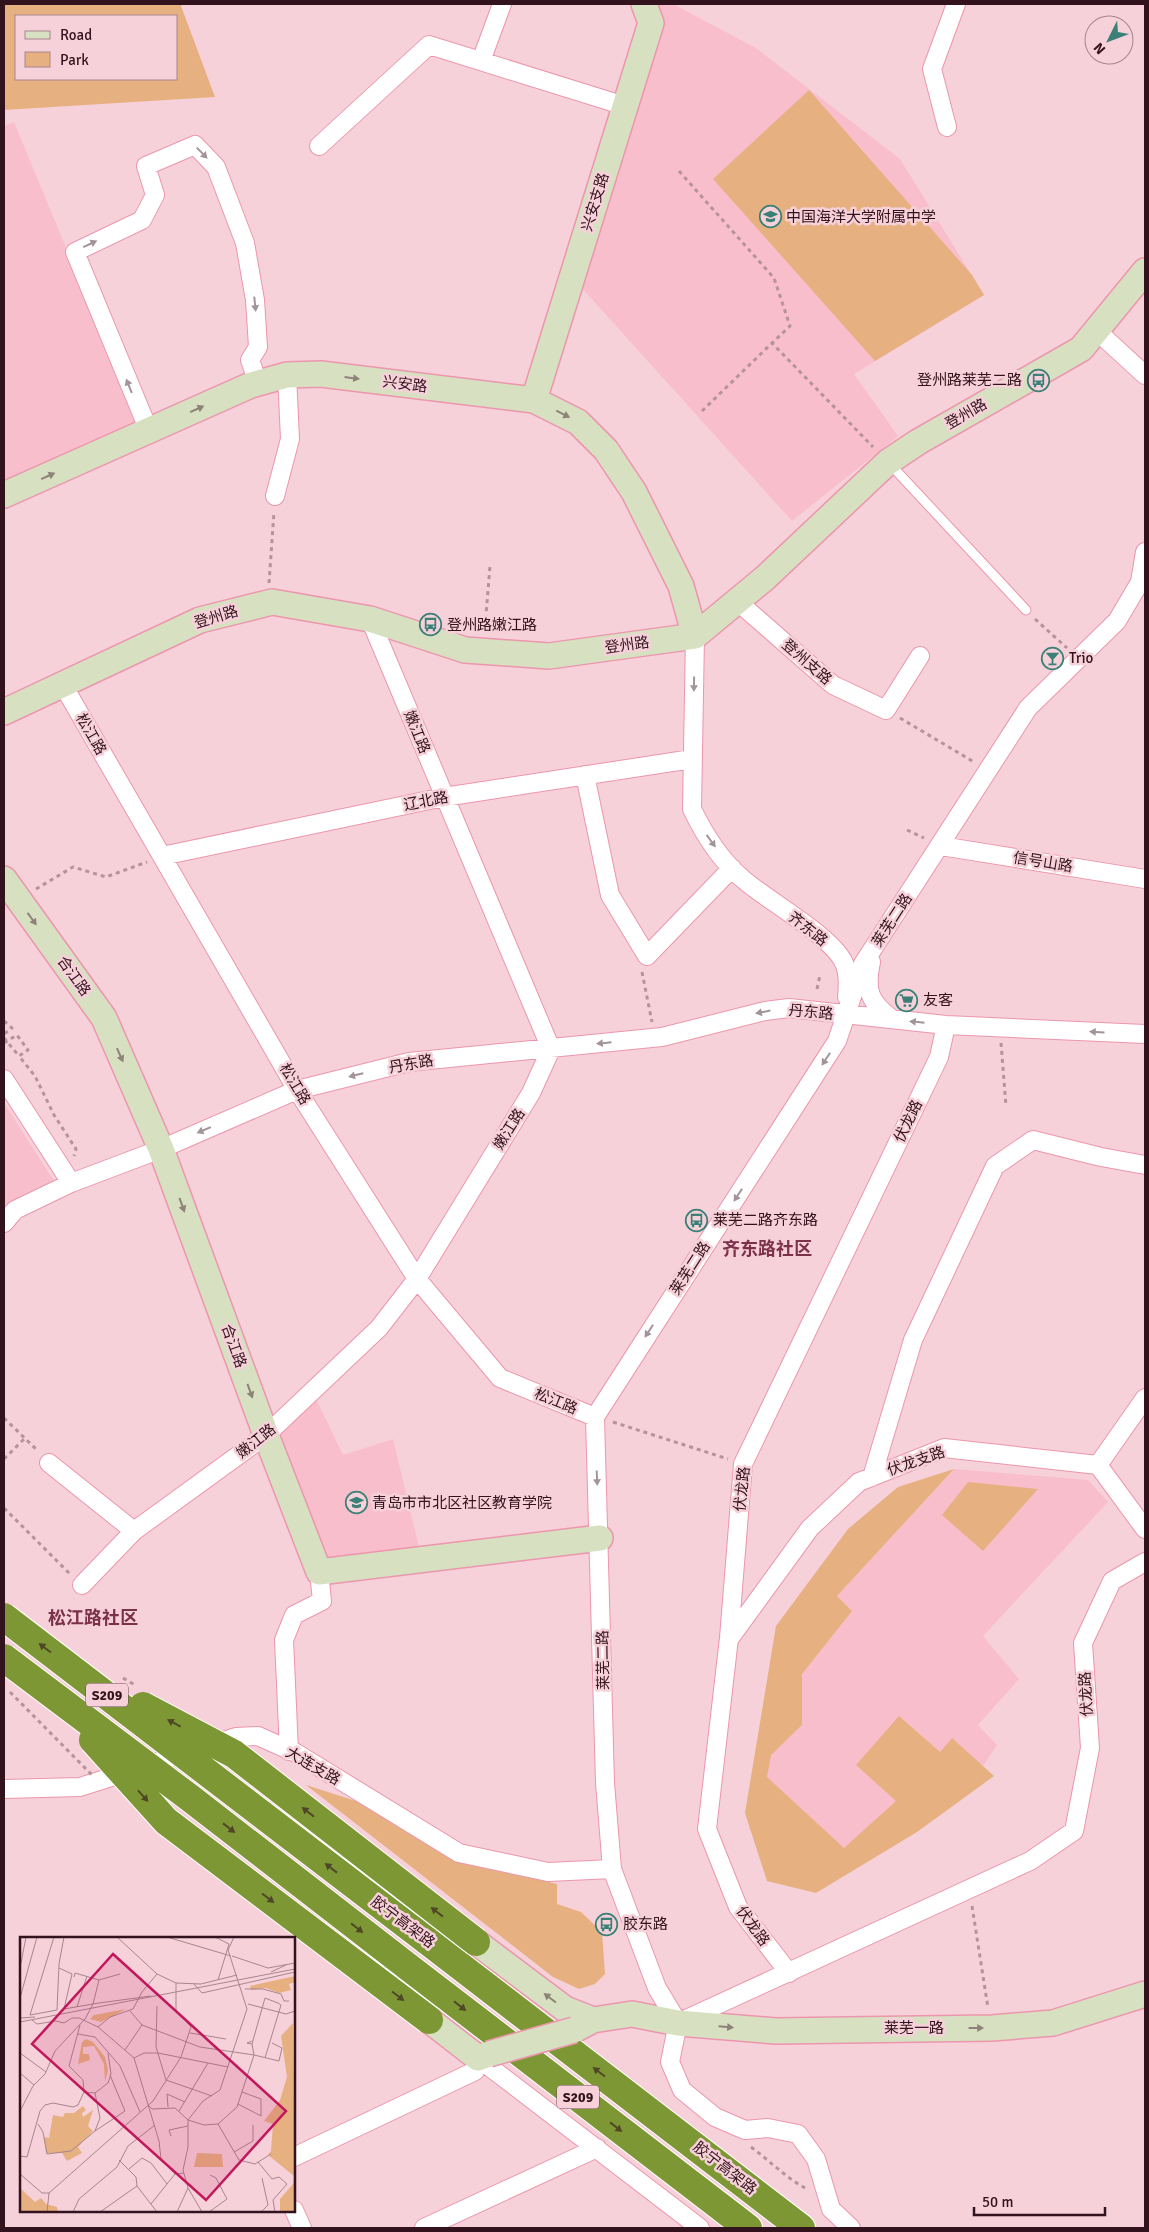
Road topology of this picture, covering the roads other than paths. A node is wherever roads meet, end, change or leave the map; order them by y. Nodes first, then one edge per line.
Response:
1 (502, 4) edge
2 (644, 4) edge
3 (956, 4) edge
4 (481, 61) junction
5 (625, 106) junction
6 (947, 127) dead end
7 (319, 146) dead end
8 (1145, 271) edge
9 (1097, 331) junction
10 (287, 375) junction
11 (1145, 375) edge
12 (258, 383) junction
13 (534, 400) junction
14 (149, 431) junction
15 (888, 462) junction
16 (4, 495) edge
17 (275, 496) road end
18 (1145, 552) edge
19 (736, 601) junction
20 (1026, 610) road end
21 (370, 619) junction
22 (695, 636) junction
23 (920, 656) dead end
24 (63, 685) junction
25 (4, 712) edge
26 (692, 759) junction
27 (585, 775) junction
28 (444, 797) junction
29 (941, 846) junction
30 (158, 858) junction
31 (732, 868) junction
32 (4, 879) edge
33 (1145, 879) edge
34 (879, 940) junction
35 (827, 942) junction
36 (846, 1015) junction
37 (892, 1019) junction
38 (946, 1025) junction
39 (1145, 1034) edge
40 (550, 1049) junction
41 (4, 1078) edge
42 (297, 1090) junction
43 (161, 1149) junction
44 (1145, 1165) edge
45 (68, 1178) dead end
46 (4, 1223) edge
47 (416, 1279) junction
48 (1145, 1398) edge
49 (602, 1419) junction
50 (266, 1435) junction
51 (49, 1462) road end
52 (1098, 1465) junction
53 (872, 1477) junction
54 (1145, 1529) edge
55 (134, 1531) junction
56 (600, 1538) junction
57 (1145, 1562) edge
58 (320, 1572) junction
59 (82, 1585) road end
60 (4, 1617) edge
61 (729, 1638) junction
62 (4, 1658) edge
63 (71, 1668) junction
64 (52, 1694) junction
65 (289, 1750) junction
66 (4, 1789) edge
67 (612, 1869) junction
68 (476, 1942) joint
69 (789, 1973) junction
70 (1145, 1994) edge
71 (429, 2020) joint
72 (678, 2023) junction
73 (584, 2025) junction
74 (484, 2056) junction
75 (597, 2148) junction
76 (295, 2157) edge
77 (295, 2212) edge
78 (302, 2228) edge
79 (424, 2228) edge
80 (700, 2228) edge
81 (748, 2228) edge
82 (801, 2228) edge
83 (852, 2228) edge

1 - 4 street
2 - 5 street, 兴安支路
3 - 6 street
4 - 5 street
4 - 7 street
5 - 13 street, 兴安支路
8 - 9 street, 登州路
9 - 11 street
9 - 15 street, 登州路
10 - 12 street, 兴安路
10 -> 13 street, 兴安路
10 - 17 street
14 -> 12 street, 兴安路
14 -> 12 street
13 -> 22 street, 兴安路
16 -> 14 street, 兴安路
15 - 19 street, 登州路
15 - 20 lane
18 - 29 street, 莱芜二路
19 - 22 street, 登州路
19 - 23 street, 登州支路
21 - 22 street, 登州路
21 - 24 street, 登州路
21 - 28 street, 嫩江路
22 -> 26 street, 齐东路
24 - 25 street, 登州路
24 - 30 street, 松江路
26 - 27 street, 辽北路
26 -> 31 street, 齐东路
27 - 28 street, 辽北路
27 - 31 street
28 - 30 street, 辽北路
28 - 40 street, 嫩江路
29 - 33 street, 信号山路
29 - 34 street, 莱芜二路
30 - 42 street, 松江路
31 - 35 street, 齐东路
32 -> 43 street, 合江路
34 - 35 street
34 - 36 street, 莱芜二路
34 - 37 street
35 - 36 street, 齐东路
36 - 37 street
36 -> 40 street, 丹东路
36 -> 49 street, 莱芜二路
38 -> 37 street
39 -> 38 street
38 - 61 street, 伏龙路
40 -> 42 street, 丹东路
40 - 47 street, 嫩江路
41 - 45 street
42 -> 43 street, 丹东路
42 - 47 street, 松江路
43 - 46 street, 丹东路
43 -> 50 street, 合江路
44 - 53 street
47 - 49 street, 松江路
47 - 50 street, 嫩江路
48 - 52 street
49 -> 56 street, 莱芜二路
50 - 55 street, 嫩江路
50 - 58 street, 合江路
51 - 55 street
52 - 53 street, 伏龙支路
52 - 54 street
53 - 61 street, 伏龙支路
55 - 59 street, 嫩江路
56 - 58 street
56 - 67 street, 莱芜二路
57 - 69 street, 伏龙路
58 - 65 street
63 -> 60 highway, 胶宁高架路 / S209, bridge
61 - 69 street, 伏龙路
62 - 64 highway, S209, bridge
68 -> 63 highway, bridge
82 -> 63 highway, 胶宁高架路 / S209, bridge
64 -> 71 highway, bridge
64 -> 81 highway, S209, bridge
65 - 66 street, 大连支路
65 - 67 street, 大连支路
67 - 72 street, 莱芜二路
73 -> 68 street
69 - 72 street, 伏龙路
72 -> 70 street, 莱芜一路
71 - 74 street
72 - 73 street, 莱芜一路
72 - 83 street
73 - 74 street, 莱芜一路, bridge
74 - 75 street
74 - 76 street
75 - 79 street
75 - 80 street
77 - 78 street

